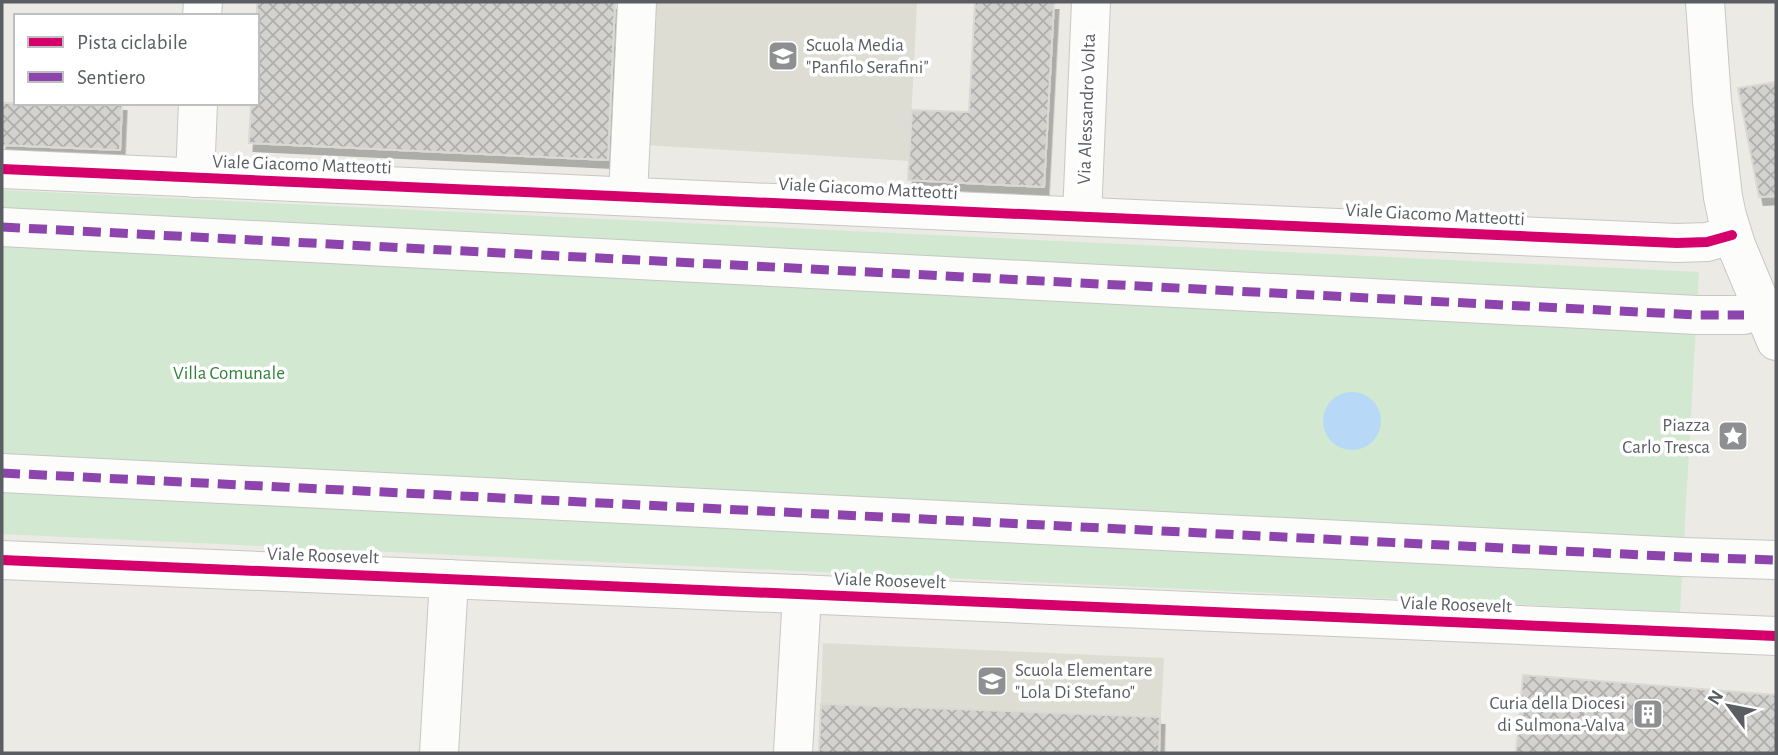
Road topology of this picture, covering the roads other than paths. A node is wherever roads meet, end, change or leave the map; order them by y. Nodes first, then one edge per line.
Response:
1 (637, 2) edge
2 (1091, 2) edge
3 (1705, 2) edge
4 (198, 105) edge
5 (2, 169) edge
6 (195, 178) junction
7 (628, 196) junction
8 (1082, 216) junction
9 (2, 228) edge
10 (1732, 235) junction
11 (1744, 315) dead end
12 (1776, 341) edge
13 (2, 473) edge
14 (2, 560) edge
15 (1776, 560) edge
16 (449, 579) junction
17 (802, 594) junction
18 (1776, 636) edge
19 (439, 753) edge
20 (793, 753) edge

1 - 7 street
2 - 8 street, Via Alessandro Volta
3 - 10 street
4 - 6 street
5 - 6 street, Viale Giacomo Matteotti
6 - 7 street, Viale Giacomo Matteotti
7 - 8 street, Viale Giacomo Matteotti
8 - 10 street, Viale Giacomo Matteotti
9 - 11 street
10 - 12 street
13 - 15 street
14 - 16 street, Viale Roosevelt
16 - 17 street, Viale Roosevelt
16 - 19 street
17 - 18 street, Viale Roosevelt
17 - 20 street

